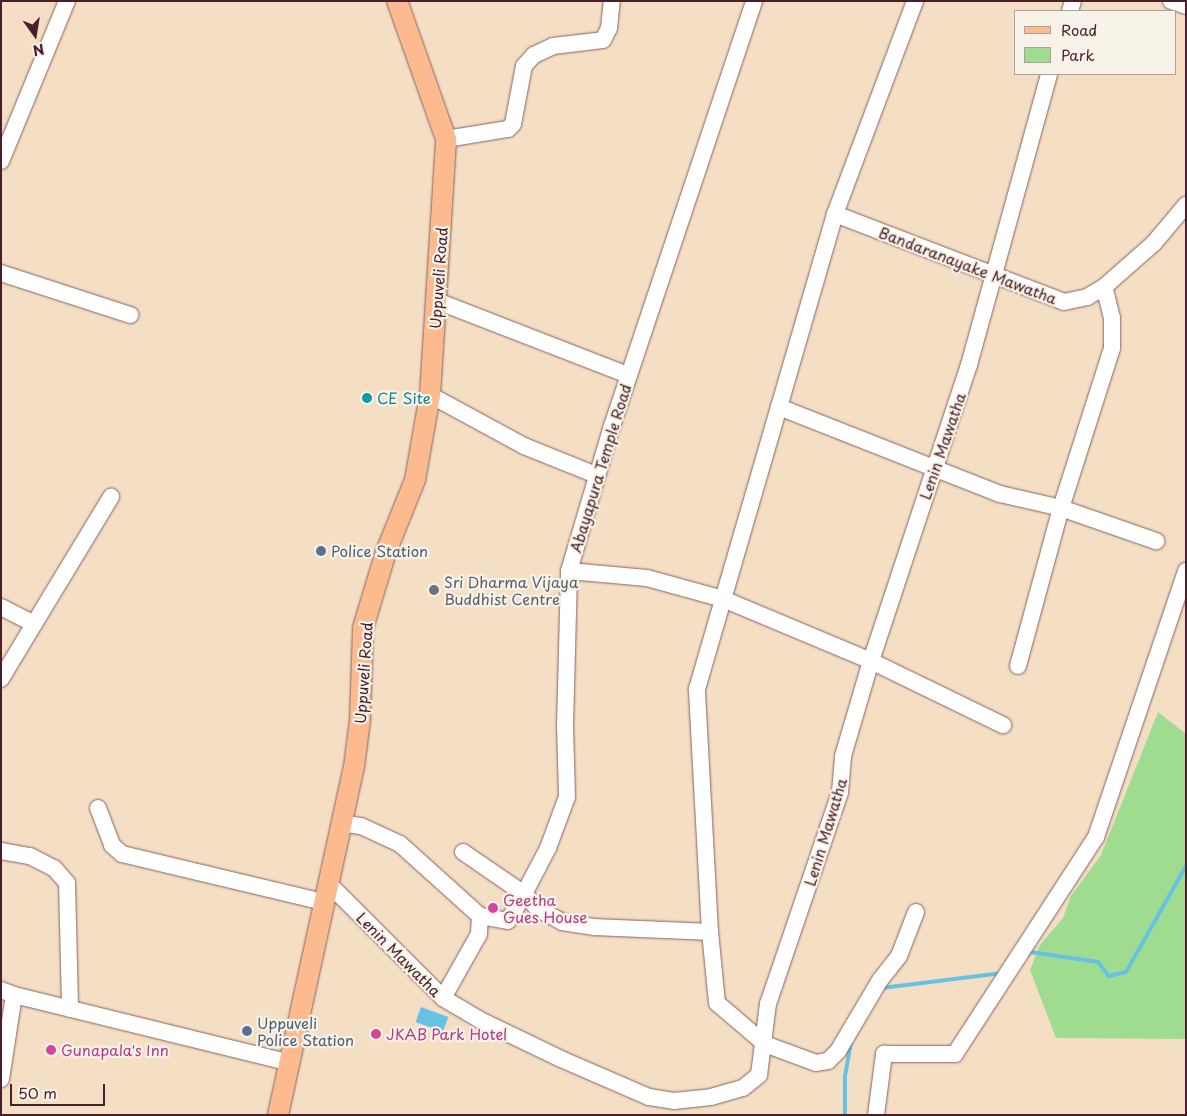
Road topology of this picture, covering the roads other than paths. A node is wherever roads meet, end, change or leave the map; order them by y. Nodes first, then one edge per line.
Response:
1 (67, 1) edge
2 (397, 1) edge
3 (612, 1) edge
4 (754, 1) edge
5 (915, 1) edge
6 (1171, 1) edge
7 (1186, 6) edge
8 (1049, 75) edge
9 (446, 139) junction
10 (1, 161) edge
11 (1186, 205) edge
12 (835, 214) junction
13 (1, 273) edge
14 (995, 274) junction
15 (1104, 288) junction
16 (437, 301) junction
17 (130, 315) dead end
18 (628, 375) junction
19 (430, 395) junction
20 (779, 406) junction
21 (934, 468) junction
22 (596, 475) junction
23 (111, 497) dead end
24 (1061, 508) junction
25 (1156, 541) dead end
26 (569, 571) junction
27 (1186, 571) edge
28 (723, 598) junction
29 (1, 607) edge
30 (34, 624) junction
31 (871, 661) junction
32 (1018, 666) dead end
33 (1, 679) edge
34 (1003, 725) dead end
35 (98, 808) dead end
36 (341, 823) junction
37 (1, 852) edge
38 (463, 852) dead end
39 (327, 882) junction
40 (524, 894) junction
41 (323, 902) junction
42 (916, 912) dead end
43 (480, 916) junction
44 (710, 932) junction
45 (7, 992) edge
46 (443, 998) junction
47 (70, 1009) junction
48 (765, 1044) junction
49 (4, 1054) edge
50 (290, 1063) junction
51 (1, 1079) edge
52 (672, 1108) edge
53 (278, 1115) edge
54 (876, 1115) edge

1 - 10 street
2 - 9 main road, Uppuveli Road
3 - 9 street
4 - 18 street, Abayapura Temple Road
5 - 12 street
6 - 7 street
8 - 14 street, Lenin Mawatha
9 - 16 main road, Uppuveli Road
11 - 15 street, Bandaranayake Mawatha
12 - 14 street, Bandaranayake Mawatha
12 - 20 street
13 - 17 street
14 - 15 street, Bandaranayake Mawatha
14 - 21 street, Lenin Mawatha
15 - 24 street
16 - 18 street
16 - 19 main road, Uppuveli Road
18 - 22 street, Abayapura Temple Road
19 - 22 street
19 - 36 main road, Uppuveli Road
20 - 21 street
20 - 28 street
21 - 24 street
21 - 31 street, Lenin Mawatha
22 - 26 street, Abayapura Temple Road
23 - 30 street
24 - 25 street
24 - 32 street
26 - 28 street
26 - 40 street, Abayapura Temple Road
27 - 54 street
28 - 31 street
28 - 44 street
29 - 30 street
30 - 33 street
31 - 34 street
31 - 48 street, Lenin Mawatha
35 - 41 street
36 - 39 main road, Uppuveli Road
36 - 43 street
37 - 47 street
38 - 40 street
39 - 41 main road, Uppuveli Road
39 - 46 street, Lenin Mawatha
40 - 43 street, Abayapura Temple Road
40 - 44 street
41 - 50 main road, Uppuveli Road
42 - 48 street
43 - 46 street
44 - 48 street
45 - 47 street
45 - 49 street
46 - 52 street, Lenin Mawatha
47 - 50 street
48 - 52 street, Lenin Mawatha
49 - 51 street
50 - 53 main road, Uppuveli Road

